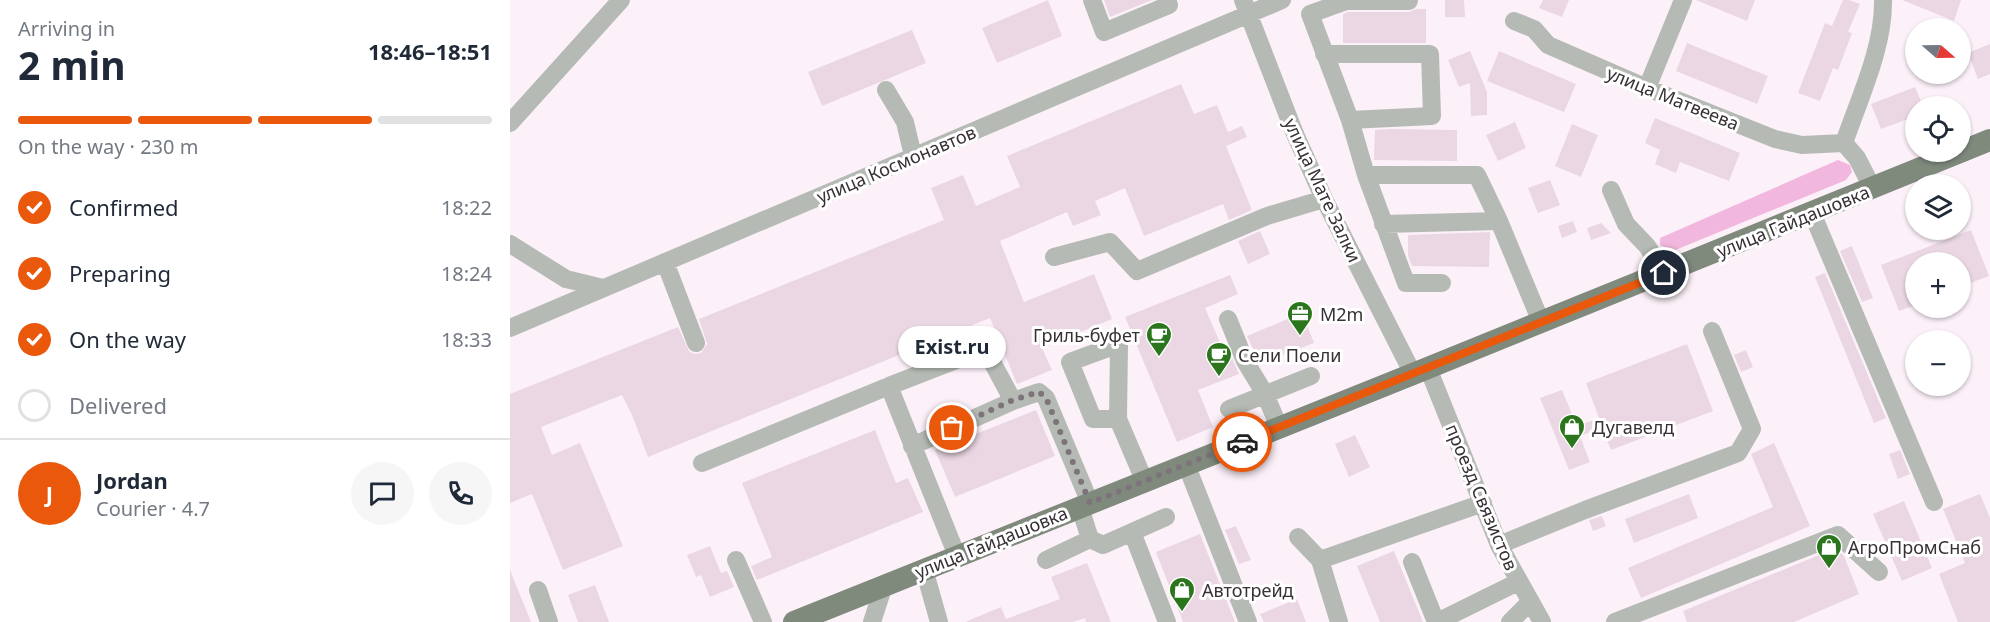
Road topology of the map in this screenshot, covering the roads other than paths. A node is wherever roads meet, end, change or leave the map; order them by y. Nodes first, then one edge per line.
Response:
1 (621, 0) edge
2 (1092, 0) edge
3 (1167, 0) edge
4 (1282, 0) edge
5 (1683, 0) edge
6 (1883, 0) edge
7 (1410, 1) edge
8 (1246, 7) edge
9 (1514, 21) dead end
10 (1324, 54) junction
11 (1647, 88) junction
12 (886, 90) dead end
13 (1350, 120) junction
14 (510, 123) edge
15 (1990, 140) edge
16 (1844, 143) junction
17 (913, 156) junction
18 (1366, 175) junction
19 (1873, 189) junction
20 (1611, 190) dead end
21 (1324, 199) junction
22 (1812, 213) junction
23 (1499, 222) junction
24 (1383, 224) junction
25 (510, 244) edge
26 (1054, 257) dead end
27 (665, 262) junction
28 (1664, 273) junction
29 (1442, 283) dead end
30 (603, 288) junction
31 (1228, 319) dead end
32 (1541, 322) junction
33 (510, 328) edge
34 (1712, 331) dead end
35 (696, 343) dead end
36 (983, 345) dead end
37 (956, 360) dead end
38 (1421, 371) junction
39 (1311, 376) dead end
40 (889, 386) junction
41 (1265, 394) junction
42 (1013, 400) junction
43 (1228, 409) dead end
44 (1118, 419) dead end
45 (1279, 427) junction
46 (912, 446) junction
47 (702, 463) dead end
48 (1186, 464) junction
49 (1144, 480) junction
50 (1934, 502) dead end
51 (1483, 503) junction
52 (1085, 505) junction
53 (1166, 517) dead end
54 (1132, 532) junction
55 (1298, 537) dead end
56 (1090, 539) junction
57 (1499, 545) junction
58 (957, 556) junction
59 (736, 560) dead end
60 (1046, 560) dead end
61 (1320, 560) junction
62 (1412, 562) dead end
63 (924, 569) junction
64 (1879, 572) dead end
65 (1518, 582) junction
66 (884, 585) junction
67 (538, 590) dead end
68 (1530, 602) junction
69 (549, 622) edge
70 (763, 622) edge
71 (794, 622) edge
72 (872, 622) edge
73 (939, 622) edge
74 (1167, 622) edge
75 (1248, 622) edge
76 (1339, 622) edge
77 (1437, 622) edge
78 (1510, 622) edge
79 (1542, 622) edge
80 (1615, 622) edge

1 - 14 street
2 - 3 street
4 - 8 street, улица Космонавтов
5 - 11 street
6 - 16 street
7 - 10 street
8 - 17 street, улица Космонавтов
8 - 21 street, улица Мате Залки
9 - 11 street, улица Матвеева
10 - 13 street
10 - 13 street
11 - 16 street, улица Матвеева
12 - 17 street
13 - 18 street
15 - 19 main road, улица Гайдашовка
16 - 19 street
17 - 27 street, улица Космонавтов
18 - 23 street
18 - 24 street
19 - 22 main road, улица Гайдашовка
20 - 28 street
21 - 26 street
21 - 38 street, улица Мате Залки
22 - 28 main road, улица Гайдашовка
22 - 50 street
23 - 24 street
23 - 32 street
24 - 29 street
25 - 30 street
27 - 30 street, улица Космонавтов
27 - 35 street
28 - 32 main road, улица Гайдашовка
30 - 33 street, улица Космонавтов
31 - 41 street
32 - 38 main road, улица Гайдашовка
34 - 57 street
36 - 42 street
37 - 40 street
38 - 45 main road, улица Гайдашовка
38 - 51 street, проезд Связистов
39 - 41 street
40 - 46 street
40 - 47 street
41 - 43 street
41 - 45 street
42 - 46 street
42 - 52 street
44 - 49 street
45 - 48 main road, улица Гайдашовка
46 - 58 street
48 - 49 main road, улица Гайдашовка
48 - 75 street
49 - 52 main road, улица Гайдашовка
51 - 57 street, проезд Связистов
51 - 61 street
52 - 56 street
52 - 58 main road, улица Гайдашовка
53 - 54 street
54 - 56 street
54 - 74 street
55 - 61 street
56 - 60 street
57 - 65 street, проезд Связистов
58 - 63 main road, улица Гайдашовка
59 - 70 street
61 - 76 street
62 - 77 street
63 - 66 main road, улица Гайдашовка
63 - 73 street
64 - 80 street
65 - 68 street, проезд Связистов
65 - 77 street
66 - 71 main road, улица Гайдашовка
66 - 72 street
67 - 69 street
68 - 78 street
68 - 79 street, проезд Связистов

